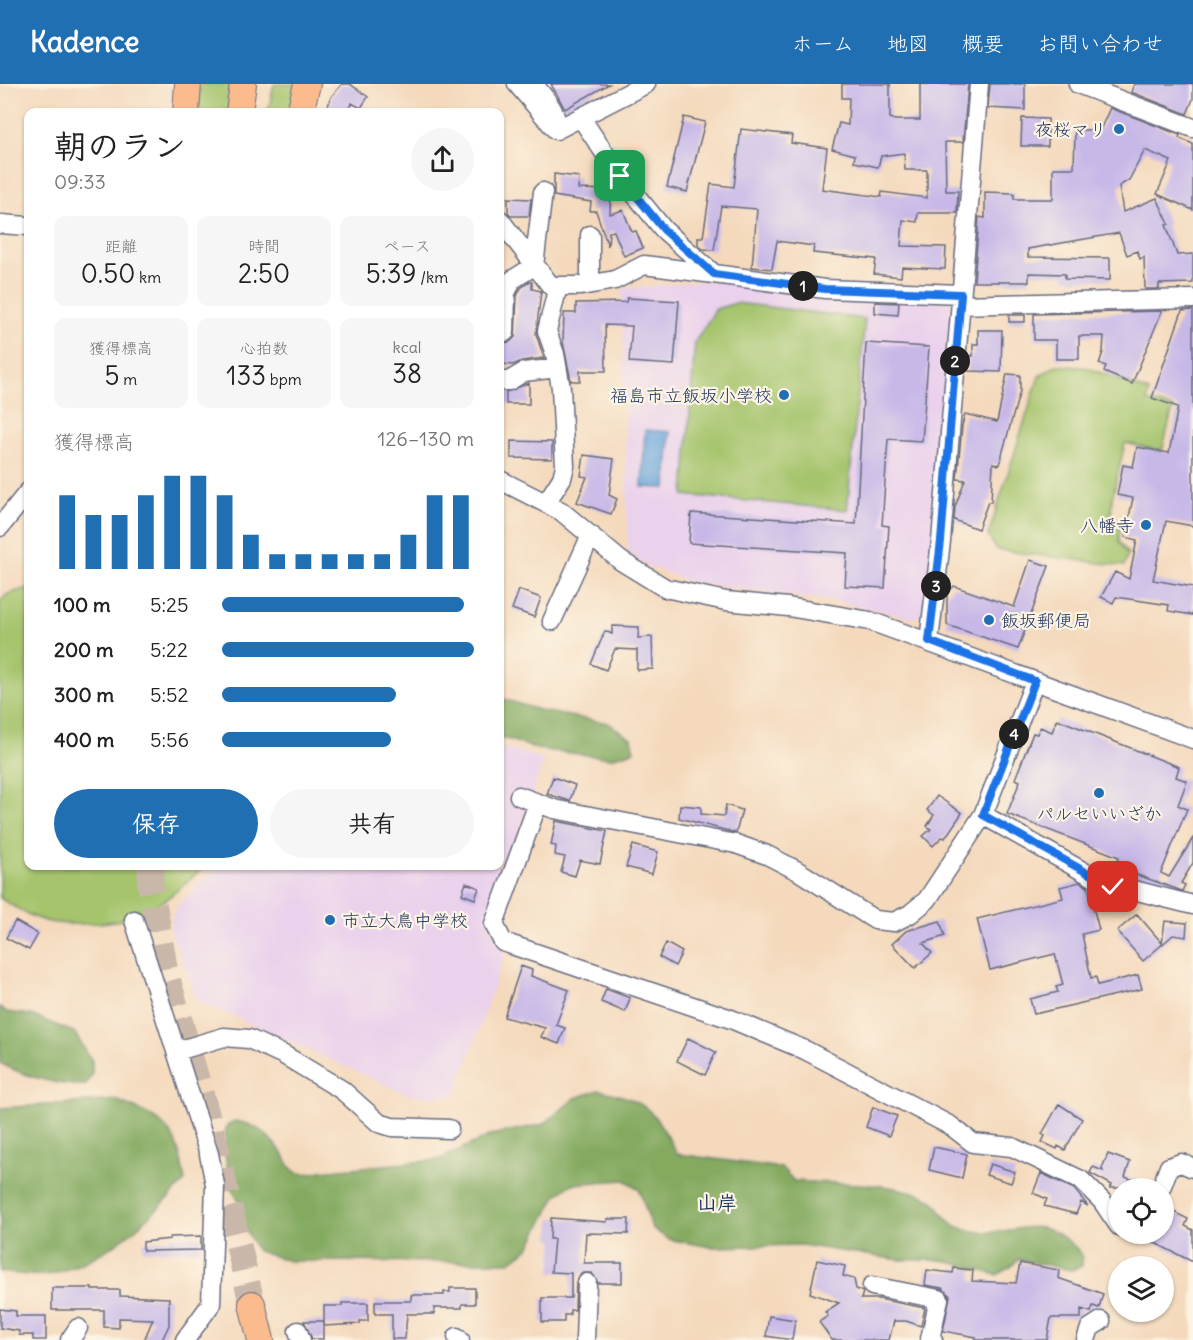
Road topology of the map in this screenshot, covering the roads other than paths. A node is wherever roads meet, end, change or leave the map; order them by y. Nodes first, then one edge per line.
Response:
1 (188, 84) edge
2 (243, 84) edge
3 (307, 84) edge
4 (517, 84) edge
5 (534, 84) edge
6 (646, 84) edge
7 (979, 84) edge
8 (1078, 84) edge
9 (1122, 92) edge
10 (186, 108) edge
11 (240, 108) edge
12 (301, 108) edge
13 (581, 118) junction
14 (1193, 128) edge
15 (556, 130) junction
16 (543, 192) dead end
17 (0, 224) edge
18 (504, 225) edge
19 (24, 226) edge
20 (591, 235) dead end
21 (534, 266) junction
22 (714, 274) junction
23 (591, 284) junction
24 (558, 286) junction
25 (960, 299) junction
26 (1193, 299) edge
27 (504, 332) edge
28 (558, 368) junction
29 (504, 381) edge
30 (504, 482) edge
31 (24, 497) edge
32 (546, 503) junction
33 (0, 527) edge
34 (591, 535) junction
35 (552, 621) dead end
36 (929, 641) junction
37 (1035, 681) junction
38 (1193, 739) edge
39 (519, 796) dead end
40 (538, 803) junction
41 (983, 815) junction
42 (1193, 905) edge
43 (135, 920) dead end
44 (177, 1051) junction
45 (449, 1129) dead end
46 (1193, 1168) edge
47 (1165, 1178) edge
48 (1108, 1210) edge
49 (587, 1283) dead end
50 (872, 1286) dead end
51 (252, 1304) tunnel mouth
52 (1101, 1321) dead end
53 (185, 1340) edge
54 (261, 1340) edge
55 (585, 1340) edge
56 (933, 1340) edge
57 (1086, 1340) edge

1 - 10 highway
2 - 11 highway
3 - 12 highway
4 - 15 street
5 - 15 street
6 - 13 street
7 - 25 street
8 - 9 street
9 - 14 street
13 - 15 street
13 - 22 street
16 - 21 street
17 - 19 street
18 - 21 street
20 - 23 street
21 - 24 street
21 - 27 street
22 - 23 street
22 - 25 street
23 - 24 street
24 - 28 street
25 - 26 street
25 - 36 street
28 - 29 street
28 - 32 street
30 - 32 street
31 - 33 street
32 - 34 street
34 - 35 street
34 - 36 street
36 - 37 street
37 - 38 street
37 - 41 street
39 - 40 street
40 - 41 street
40 - 48 street
41 - 42 street
43 - 44 street
44 - 45 street
44 - 53 street
46 - 47 street
49 - 55 street
50 - 56 street
51 - 54 highway
52 - 57 street

